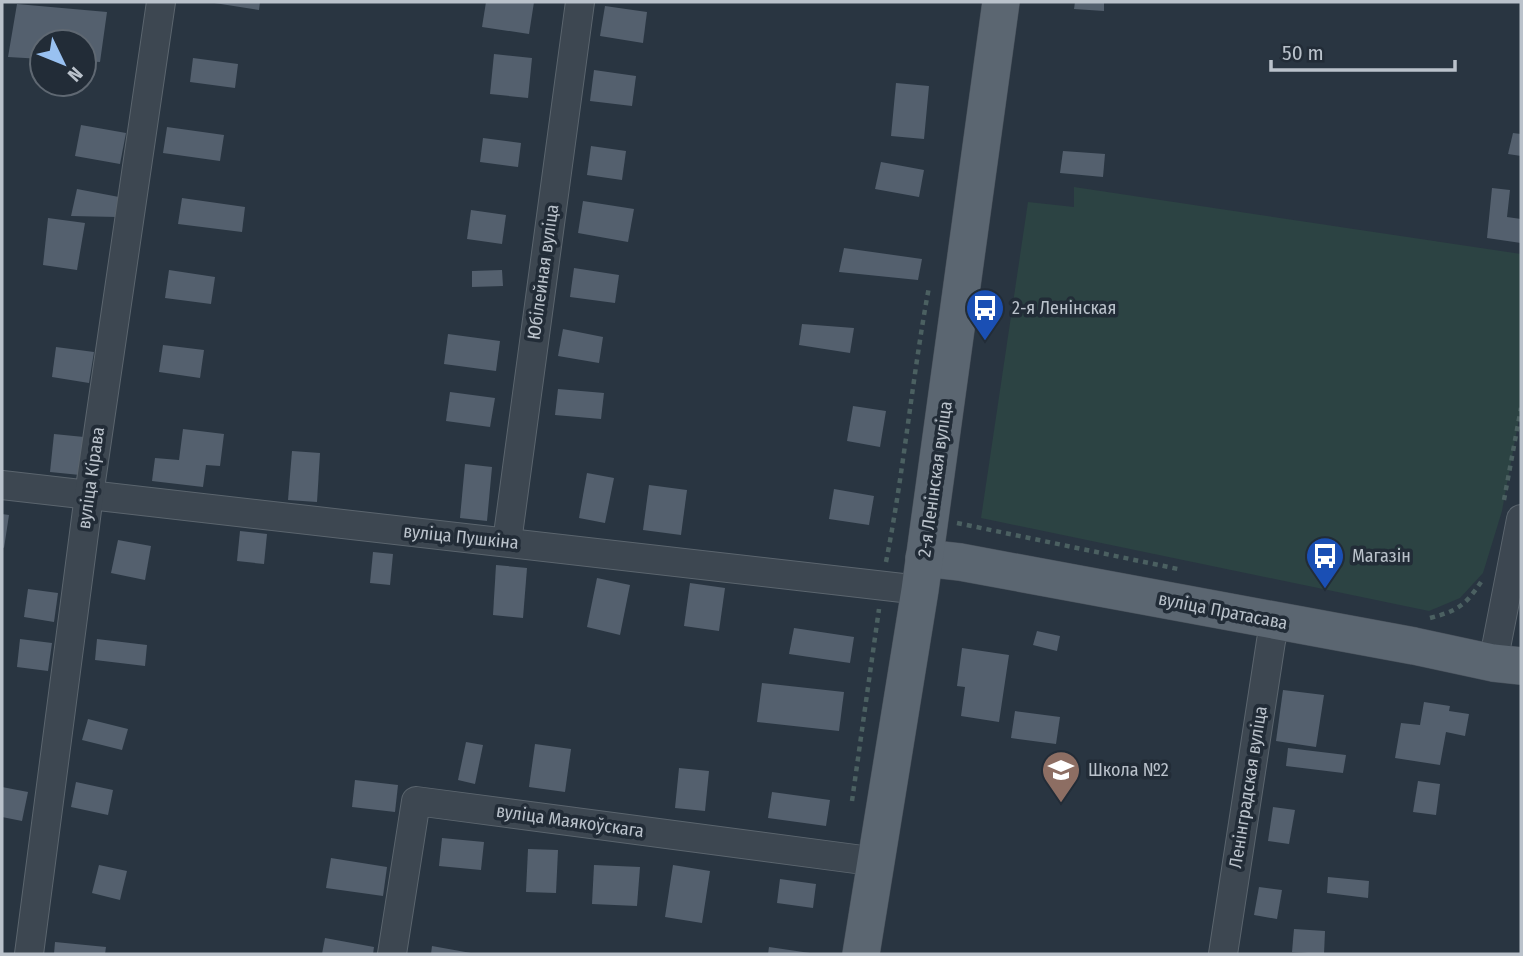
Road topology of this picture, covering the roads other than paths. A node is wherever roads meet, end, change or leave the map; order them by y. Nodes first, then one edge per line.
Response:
1 (161, 2) edge
2 (580, 2) edge
3 (1001, 2) edge
4 (2, 485) edge
5 (89, 495) junction
6 (1512, 515) edge
7 (507, 542) junction
8 (922, 574) junction
9 (1276, 621) junction
10 (1507, 664) edge
11 (878, 862) junction
12 (29, 954) edge
13 (392, 954) edge
14 (861, 954) edge
15 (1223, 954) edge

1 - 5 street, вуліца Кірава
2 - 7 street, Юбілейная вуліца
3 - 8 main road, 2-я Ленінская вуліца
4 - 5 street, вуліца Пушкіна
5 - 7 street, вуліца Пушкіна
5 - 12 street, вуліца Кірава
6 - 10 street
7 - 8 street, вуліца Пушкіна
8 - 9 main road, вуліца Пратасава
8 - 11 main road, 2-я Ленінская вуліца
9 - 10 main road, вуліца Пратасава
9 - 15 street, Ленінградская вуліца
11 - 13 street, вуліца Маякоўскага
11 - 14 main road, 2-я Ленінская вуліца

